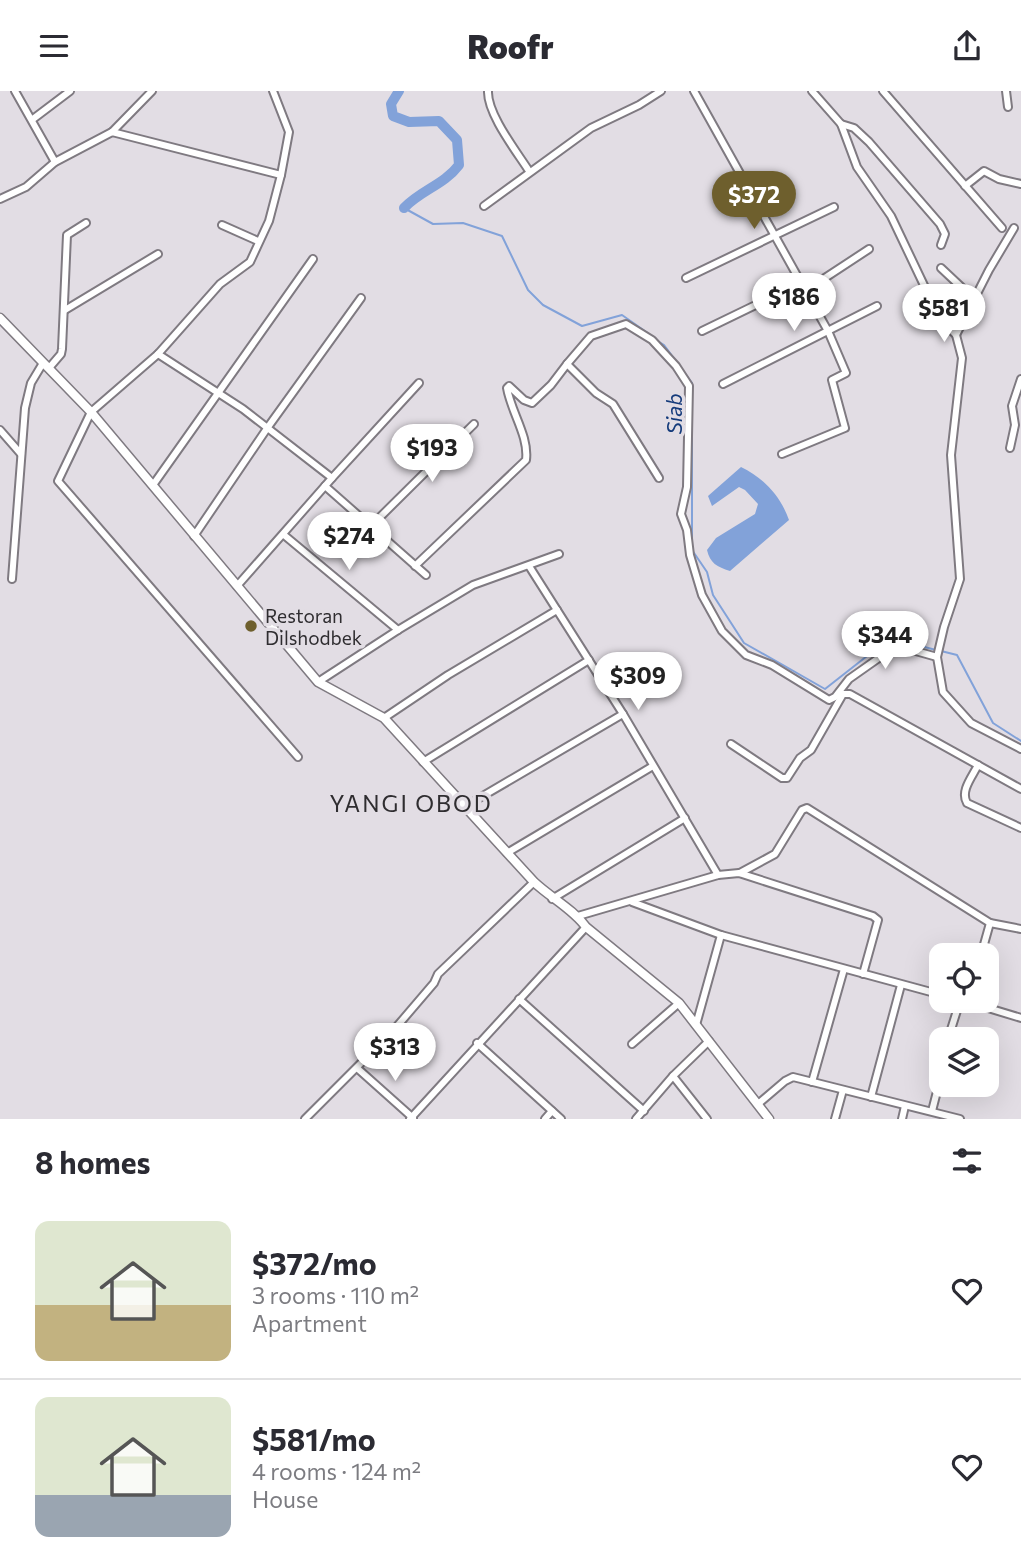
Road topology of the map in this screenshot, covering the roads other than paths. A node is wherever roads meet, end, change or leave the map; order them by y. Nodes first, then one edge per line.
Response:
1 (15, 91) edge
2 (70, 91) edge
3 (152, 91) edge
4 (273, 91) edge
5 (488, 91) edge
6 (661, 91) edge
7 (694, 91) edge
8 (883, 91) edge
9 (1006, 91) edge
10 (815, 92) edge
11 (1008, 107) dead end
12 (33, 119) junction
13 (841, 124) junction
14 (112, 132) junction
15 (55, 162) junction
16 (529, 171) junction
17 (281, 175) junction
18 (1021, 184) edge
19 (965, 186) junction
20 (0, 199) edge
21 (484, 206) dead end
22 (834, 207) dead end
23 (86, 223) dead end
24 (222, 225) dead end
25 (1002, 228) dead end
26 (1014, 228) dead end
27 (775, 237) junction
28 (258, 241) junction
29 (941, 245) dead end
30 (869, 249) dead end
31 (158, 254) dead end
32 (313, 258) dead end
33 (941, 268) dead end
34 (686, 278) dead end
35 (801, 283) junction
36 (805, 291) junction
37 (361, 298) dead end
38 (975, 300) junction
39 (877, 306) dead end
40 (65, 310) junction
41 (0, 318) edge
42 (702, 331) dead end
43 (828, 331) junction
44 (956, 335) junction
45 (158, 354) junction
46 (567, 364) junction
47 (46, 365) junction
48 (1021, 379) edge
49 (419, 383) dead end
50 (723, 384) dead end
51 (219, 393) junction
52 (90, 412) junction
53 (474, 423) dead end
54 (268, 427) junction
55 (0, 430) edge
56 (1010, 448) dead end
57 (21, 454) junction
58 (782, 454) dead end
59 (332, 478) junction
60 (659, 478) dead end
61 (153, 485) junction
62 (325, 486) junction
63 (371, 526) junction
64 (284, 535) junction
65 (194, 536) junction
66 (559, 554) dead end
67 (415, 566) junction
68 (530, 566) junction
69 (426, 575) dead end
70 (12, 579) dead end
71 (237, 586) junction
72 (557, 610) junction
73 (398, 630) junction
74 (937, 657) junction
75 (589, 660) junction
76 (318, 682) junction
77 (835, 701) junction
78 (622, 714) junction
79 (384, 718) junction
80 (731, 744) dead end
81 (1021, 749) edge
82 (298, 757) dead end
83 (423, 762) junction
84 (978, 765) junction
85 (653, 766) junction
86 (1021, 789) edge
87 (464, 807) junction
88 (685, 818) junction
89 (1021, 828) edge
90 (507, 853) junction
91 (739, 873) junction
92 (718, 876) junction
93 (534, 882) junction
94 (552, 899) junction
95 (631, 901) junction
96 (579, 916) junction
97 (990, 923) junction
98 (586, 927) junction
99 (1021, 929) edge
100 (721, 935) junction
101 (984, 943) edge
102 (844, 969) junction
103 (863, 974) junction
104 (901, 985) junction
105 (929, 992) edge
106 (519, 999) junction
107 (679, 1003) junction
108 (999, 1011) edge
109 (1021, 1018) edge
110 (696, 1025) junction
111 (709, 1041) junction
112 (477, 1044) junction
113 (632, 1044) dead end
114 (357, 1068) junction
115 (673, 1076) junction
116 (812, 1082) junction
117 (843, 1090) junction
118 (871, 1097) junction
119 (936, 1097) edge
120 (758, 1104) junction
121 (905, 1106) junction
122 (552, 1111) junction
123 (644, 1111) junction
124 (932, 1111) junction
125 (412, 1118) edge
126 (305, 1119) edge
127 (545, 1119) edge
128 (561, 1119) edge
129 (636, 1119) edge
130 (707, 1119) edge
131 (769, 1119) edge
132 (835, 1119) edge
133 (902, 1119) edge
134 (960, 1119) edge

1 - 12 street
2 - 12 street
3 - 14 street
4 - 17 street
5 - 16 street
6 - 16 street
7 - 27 street
8 - 19 street
9 - 11 street
10 - 13 street
12 - 15 street
13 - 29 street
13 - 44 street
14 - 15 street
14 - 17 street
15 - 20 street
16 - 21 street
17 - 28 street
18 - 19 street
19 - 25 street
22 - 27 street
23 - 40 street
24 - 28 street
26 - 38 street
27 - 34 street
27 - 35 street
28 - 45 street
30 - 36 street
31 - 40 street
32 - 51 street
33 - 38 street
35 - 36 street
35 - 42 street
36 - 43 street
37 - 54 street
38 - 44 street
39 - 43 street
40 - 47 street
41 - 47 street
43 - 50 street
43 - 58 street
44 - 74 street
45 - 51 street
45 - 52 street
46 - 60 street
46 - 67 street
46 - 77 street
47 - 52 street
47 - 57 street
48 - 56 street
49 - 59 street
51 - 54 street
51 - 61 street
52 - 61 street
52 - 82 street
53 - 63 street
54 - 59 street
54 - 65 street
55 - 57 street
57 - 70 street
59 - 62 street
61 - 65 street
62 - 63 street
62 - 64 street
63 - 67 street
64 - 71 street
64 - 73 street
65 - 71 street
66 - 68 street
67 - 69 street
68 - 72 street
68 - 73 street
71 - 76 street
72 - 75 street
72 - 79 street
73 - 76 street
74 - 77 street
74 - 81 street
75 - 78 street
75 - 83 street
76 - 79 street
77 - 80 street
77 - 84 street
78 - 85 street
78 - 87 street
79 - 83 street
83 - 87 street
84 - 86 street
84 - 89 street
85 - 88 street
85 - 90 street
87 - 90 street
88 - 92 street
88 - 94 street
90 - 93 street
91 - 92 street
91 - 97 street
91 - 103 street
92 - 95 street
93 - 94 street
93 - 114 street
94 - 96 street
95 - 96 street
95 - 100 street
96 - 98 street
97 - 99 street
97 - 101 street
98 - 106 street
98 - 107 street
100 - 102 street
100 - 110 street
102 - 103 street
102 - 116 street
103 - 104 street
104 - 105 street
104 - 118 street
106 - 112 street
106 - 123 street
107 - 110 street
107 - 113 street
108 - 109 street
110 - 111 street
111 - 115 street
111 - 120 street
112 - 122 street
112 - 125 street
114 - 125 street
114 - 126 street
115 - 123 street
115 - 130 street
116 - 117 street
116 - 120 street
117 - 118 street
117 - 132 street
118 - 121 street
119 - 124 street
120 - 131 street
121 - 124 street
121 - 133 street
122 - 127 street
122 - 128 street
123 - 129 street
124 - 134 street

